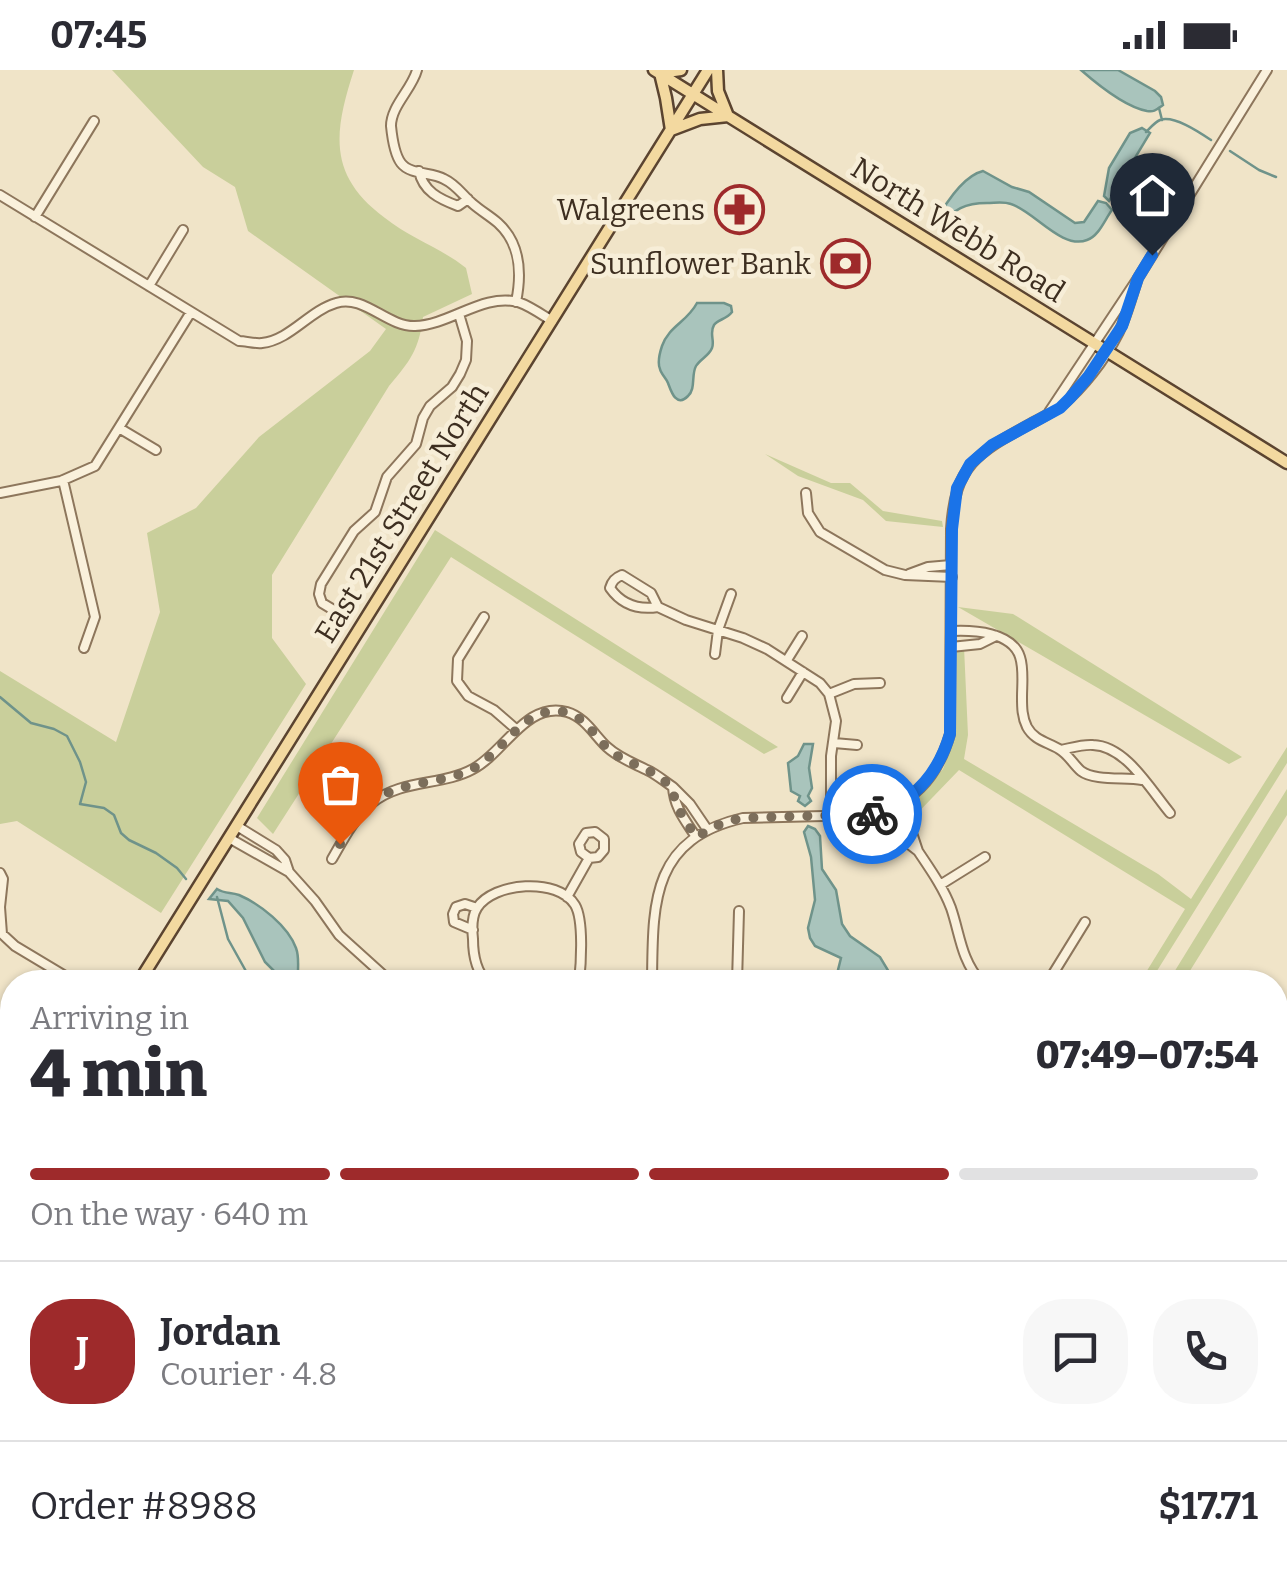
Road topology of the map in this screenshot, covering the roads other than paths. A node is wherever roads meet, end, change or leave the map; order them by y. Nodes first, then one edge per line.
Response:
1 (416, 70) edge
2 (681, 70) edge
3 (708, 70) edge
4 (716, 70) edge
5 (1267, 70) edge
6 (657, 72) edge
7 (693, 94) junction
8 (728, 116) junction
9 (94, 121) dead end
10 (671, 130) junction
11 (419, 172) junction
12 (0, 195) edge
13 (468, 199) junction
14 (35, 216) junction
15 (183, 230) dead end
16 (1138, 278) junction
17 (149, 286) junction
18 (516, 302) junction
19 (191, 312) junction
20 (459, 314) junction
21 (552, 321) junction
22 (1094, 344) junction
23 (1106, 352) junction
24 (1046, 415) junction
25 (120, 428) junction
26 (156, 450) dead end
27 (1287, 463) edge
28 (64, 480) junction
29 (806, 493) dead end
30 (0, 494) edge
31 (952, 565) junction
32 (905, 575) junction
33 (952, 577) junction
34 (731, 594) dead end
35 (658, 607) junction
36 (332, 609) dead end
37 (484, 617) dead end
38 (718, 630) junction
39 (952, 632) junction
40 (802, 636) dead end
41 (996, 636) junction
42 (951, 647) junction
43 (84, 648) dead end
44 (714, 654) dead end
45 (787, 660) junction
46 (803, 672) junction
47 (880, 683) dead end
48 (829, 694) junction
49 (787, 698) dead end
50 (517, 730) junction
51 (834, 743) junction
52 (857, 745) dead end
53 (1061, 750) junction
54 (1142, 780) junction
55 (672, 787) junction
56 (895, 807) junction
57 (884, 810) junction
58 (1170, 813) dead end
59 (831, 816) junction
60 (237, 826) junction
61 (707, 829) junction
62 (696, 837) junction
63 (229, 838) junction
64 (918, 851) junction
65 (985, 857) dead end
66 (588, 858) dead end
67 (332, 859) dead end
68 (290, 872) junction
69 (0, 873) edge
70 (940, 885) junction
71 (567, 897) junction
72 (477, 908) junction
73 (739, 911) dead end
74 (1085, 922) dead end
75 (473, 930) junction
76 (52, 968) joint
77 (55, 970) edge
78 (146, 970) edge
79 (378, 970) edge
80 (479, 970) edge
81 (579, 970) edge
82 (652, 970) edge
83 (737, 970) edge
84 (972, 970) edge
85 (1055, 970) edge

1 - 11 street
2 - 6 main road
3 - 7 main road, East 21st Street North
4 - 8 main road
5 - 16 street
6 - 7 main road, North Webb Road
6 - 10 main road
7 - 8 main road, North Webb Road
7 - 10 main road, East 21st Street North
8 - 10 main road
8 - 22 main road, North Webb Road
9 - 14 street
10 - 21 main road, East 21st Street North
11 - 13 street
11 - 13 street
12 - 14 street
13 - 18 street
14 - 17 street
15 - 17 street
16 - 22 street
16 - 23 street
17 - 19 street
18 - 20 street
18 - 21 street
19 - 20 street
19 - 25 street
20 - 36 street
21 - 60 main road, East 21st Street North
22 - 23 main road, North Webb Road
22 - 24 street
23 - 24 street
23 - 27 main road, North Webb Road
24 - 31 street
25 - 26 street
25 - 28 street
28 - 30 street
28 - 43 street
29 - 32 street
31 - 32 street
31 - 33 street
32 - 33 street
33 - 39 street
34 - 38 street
35 - 35 street
35 - 38 street
37 - 50 street
38 - 44 street
38 - 45 street
39 - 41 street
39 - 42 street
40 - 45 street
41 - 42 street
41 - 53 street
42 - 56 street
45 - 46 street
46 - 48 street
46 - 49 street
47 - 48 street
48 - 51 street
50 - 55 street
50 - 67 street
51 - 52 street
51 - 59 street
53 - 54 street
53 - 54 street
54 - 58 street
55 - 61 street
55 - 62 street
56 - 57 street
56 - 64 street
57 - 59 street
57 - 64 street
59 - 61 street
60 - 63 main road, East 21st Street North
60 - 68 street
61 - 62 street
62 - 82 street
63 - 68 street
63 - 78 main road, East 21st Street North
64 - 70 street
65 - 70 street
66 - 71 street
68 - 79 street
69 - 76 street
70 - 84 street
71 - 72 street
71 - 81 street
72 - 75 street
72 - 75 street
73 - 83 street
74 - 85 street
75 - 80 street
76 - 77 street

